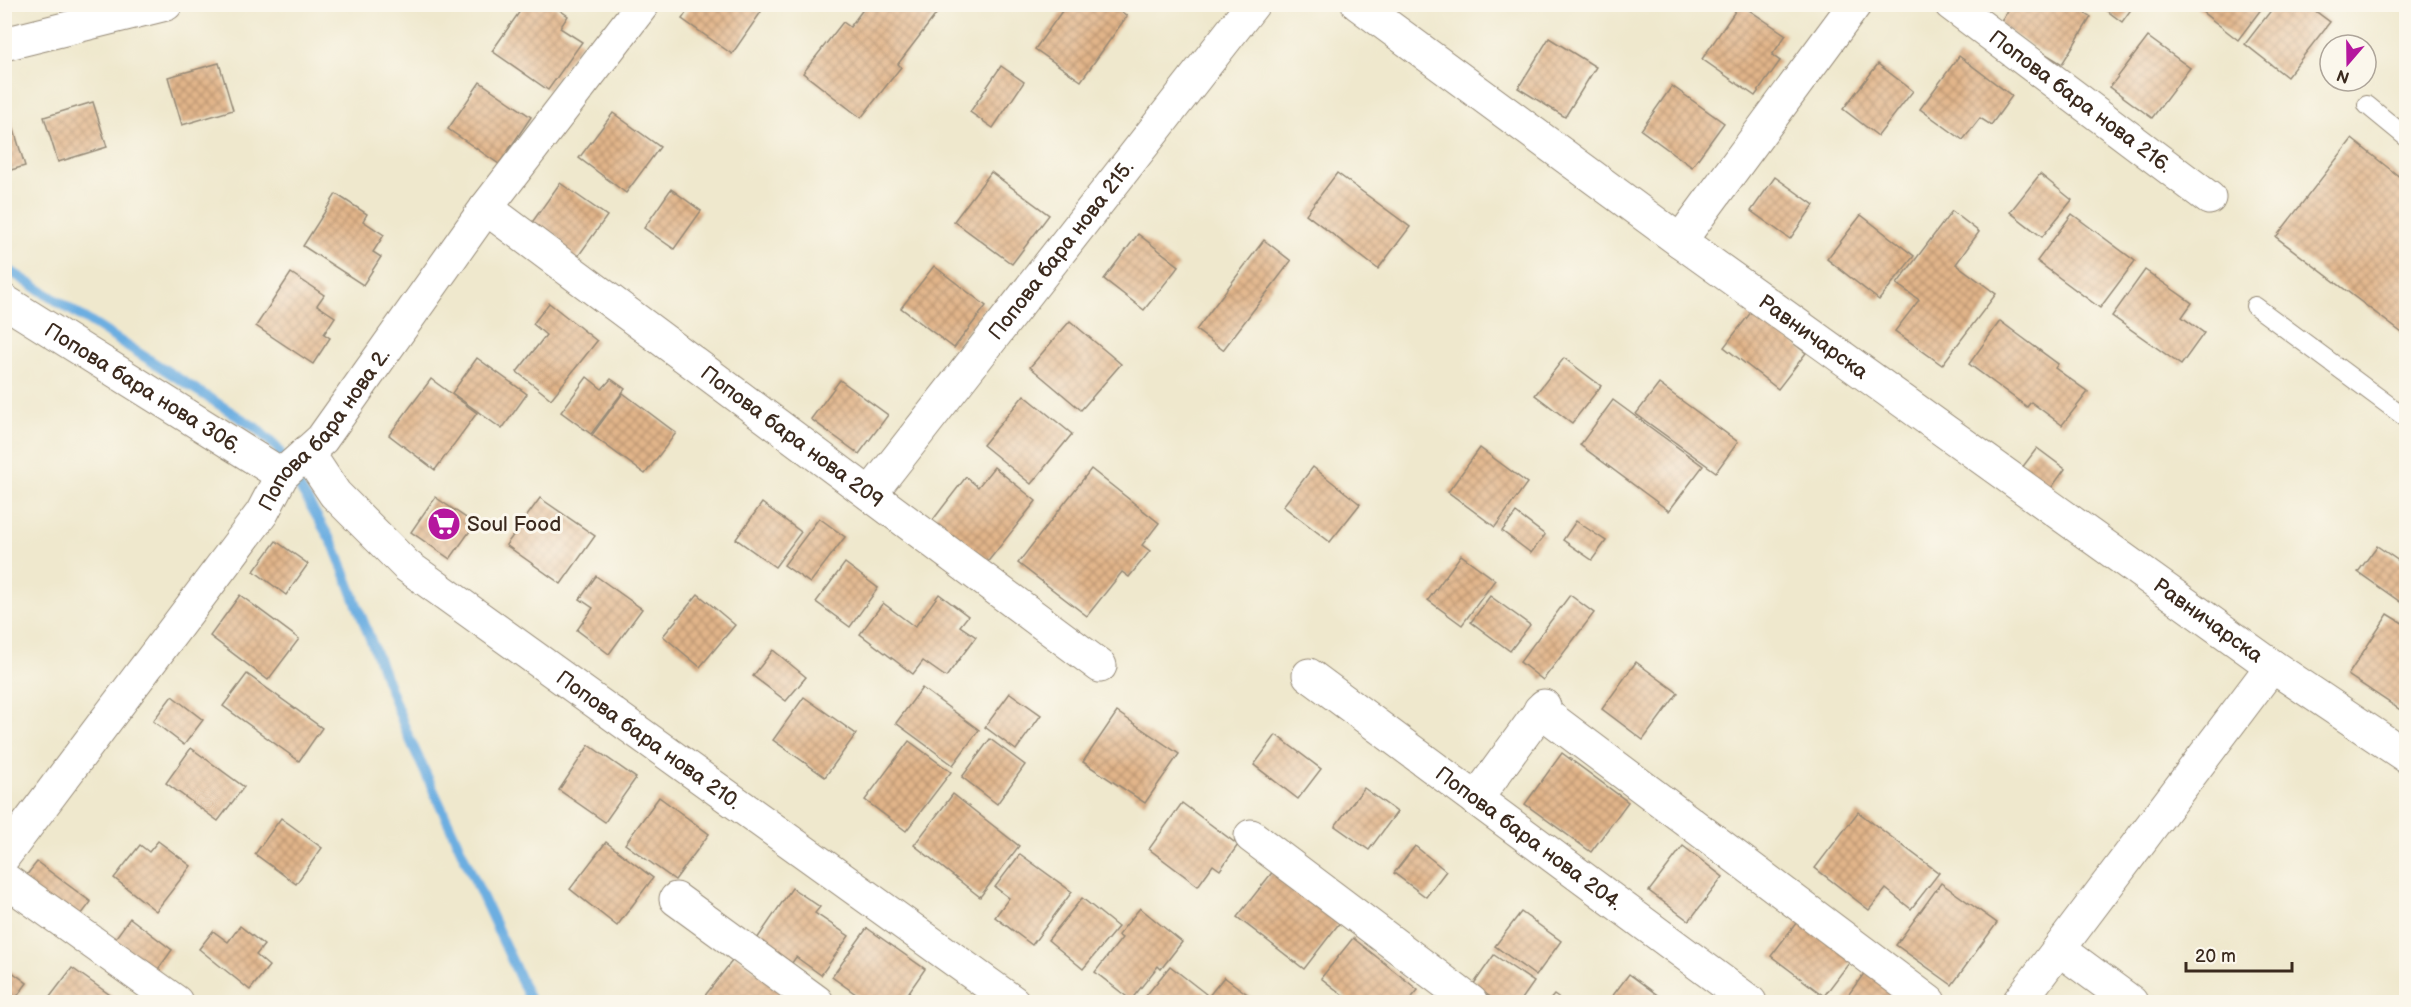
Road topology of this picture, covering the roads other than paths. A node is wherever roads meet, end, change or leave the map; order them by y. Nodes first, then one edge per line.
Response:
1 (166, 4) edge
2 (643, 4) edge
3 (1253, 4) edge
4 (1358, 4) edge
5 (1855, 4) edge
6 (1951, 4) edge
7 (4, 44) edge
8 (2367, 105) dead end
9 (2406, 137) edge
10 (2209, 198) dead end
11 (486, 208) junction
12 (1680, 241) junction
13 (4, 301) edge
14 (2256, 306) dead end
15 (2406, 418) edge
16 (295, 464) junction
17 (870, 494) junction
18 (1100, 666) dead end
19 (2272, 666) junction
20 (1309, 675) dead end
21 (2406, 756) edge
22 (1476, 799) junction
23 (1251, 836) dead end
24 (4, 856) edge
25 (4, 879) edge
26 (676, 899) dead end
27 (2059, 949) junction
28 (176, 1002) edge
29 (817, 1002) edge
30 (1012, 1002) edge
31 (1471, 1002) edge
32 (1750, 1002) edge
33 (1929, 1002) edge
34 (2019, 1002) edge
35 (2131, 1002) edge

1 - 7 street
2 - 11 street, Попова бара нова 2.
3 - 17 street, Попова бара нова 215.
4 - 12 street, Равничарска
5 - 12 street
6 - 10 street, Попова бара нова 216.
8 - 9 lane
11 - 16 street, Попова бара нова 2.
11 - 17 street, Попова бара нова 209
12 - 19 street, Равничарска
13 - 16 street, Попова бара нова 306.
14 - 15 lane
16 - 24 street, Попова бара нова 2.
16 - 30 street, Попова бара нова 210.
17 - 18 street, Попова бара нова 209
19 - 21 street, Равничарска
19 - 27 street, Равничарска
20 - 22 street, Попова бара нова 204.
22 - 32 street, Попова бара нова 204.
22 - 33 street
23 - 31 street
25 - 28 street
26 - 29 street
27 - 34 street, Равничарска
27 - 35 street

